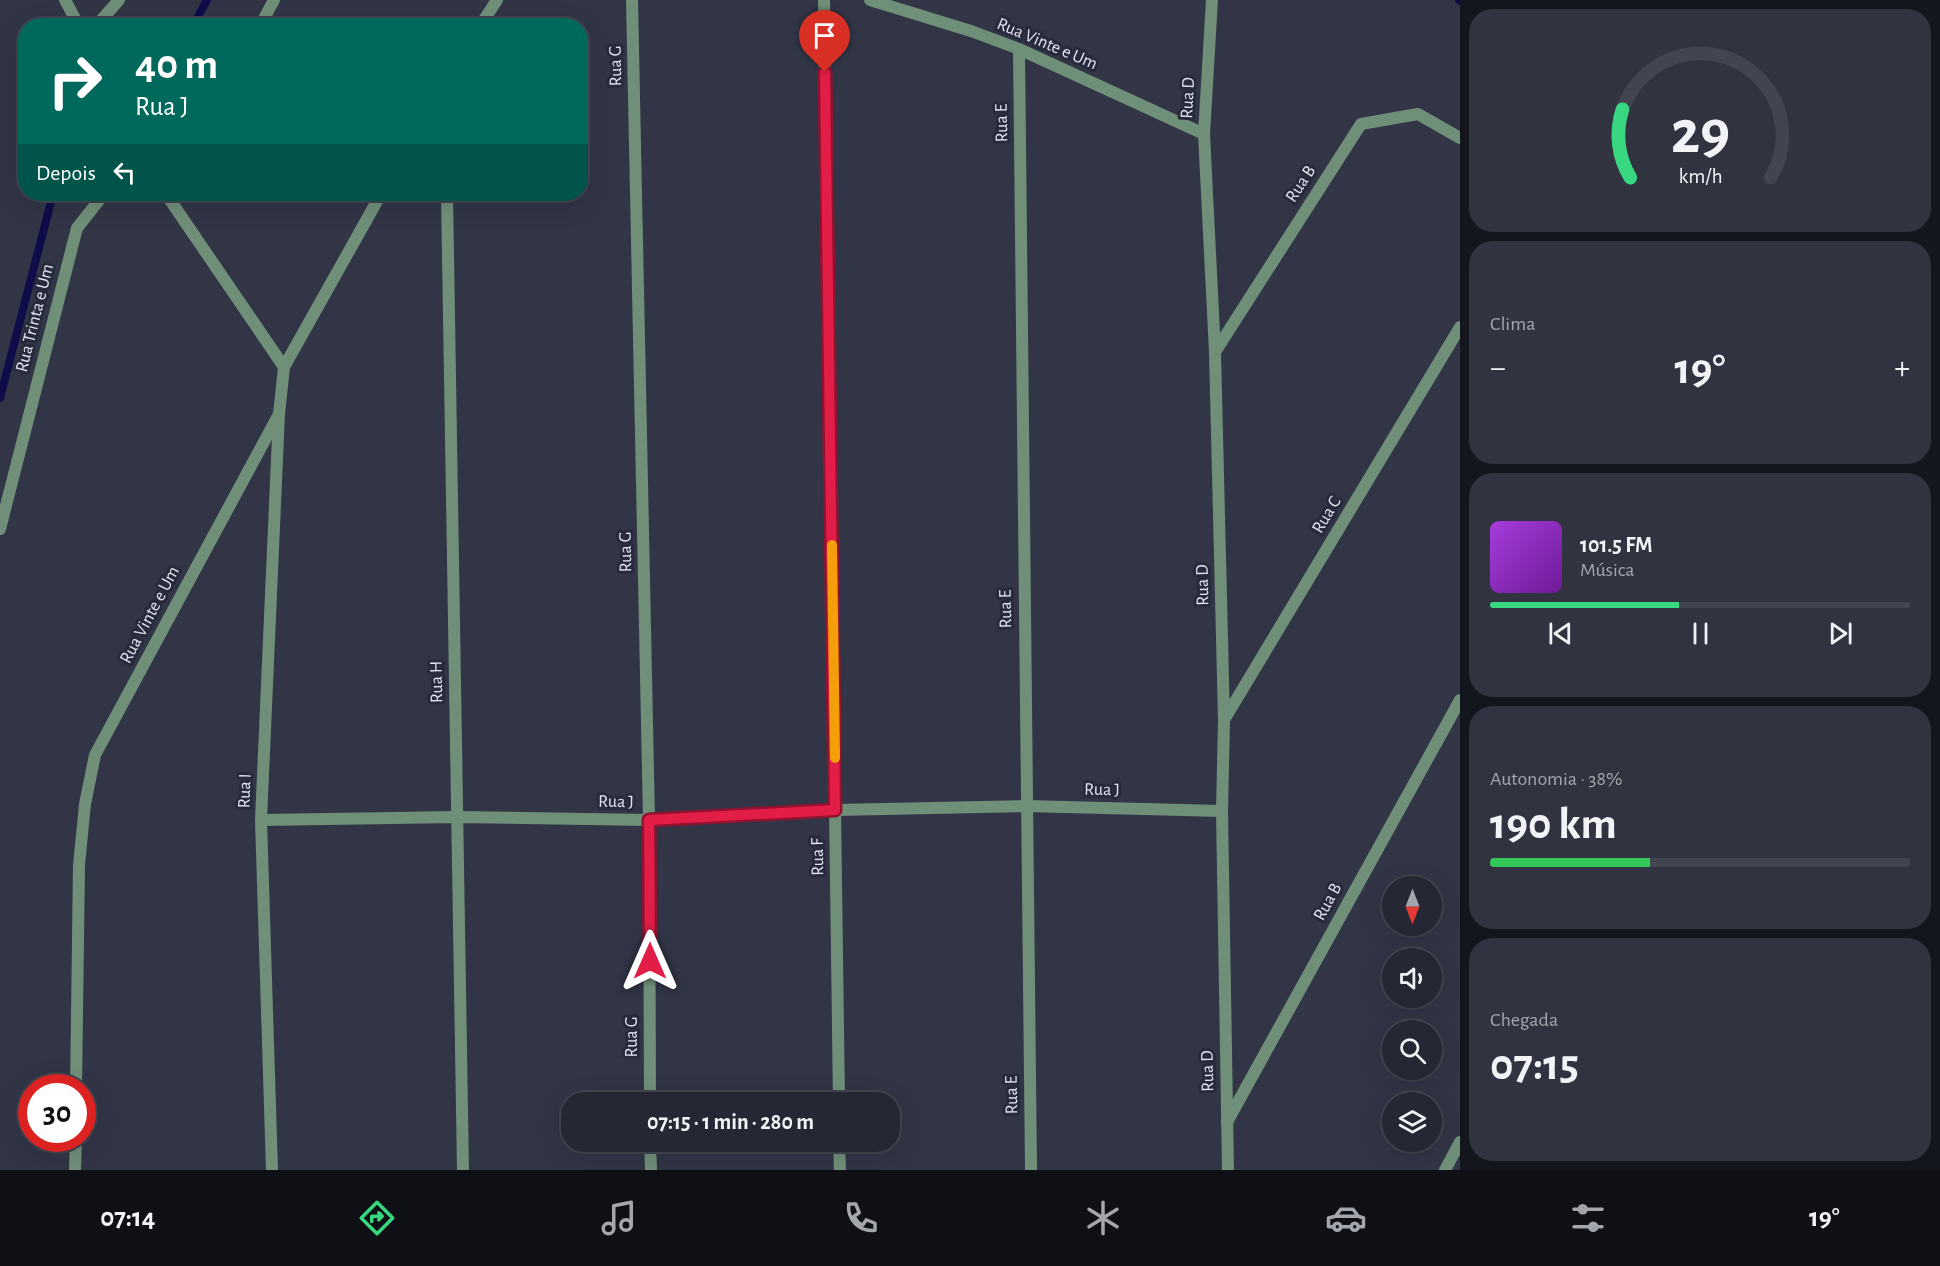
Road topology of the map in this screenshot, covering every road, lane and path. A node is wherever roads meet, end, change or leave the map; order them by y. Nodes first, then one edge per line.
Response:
1 (64, 0) edge
2 (119, 0) edge
3 (274, 0) edge
4 (497, 0) edge
5 (633, 0) edge
6 (824, 0) edge
7 (870, 0) edge
8 (1212, 0) edge
9 (74, 18) edge
10 (103, 18) edge
11 (264, 18) edge
12 (485, 18) edge
13 (1019, 48) junction
14 (1204, 134) junction
15 (1460, 138) edge
16 (98, 201) edge
17 (174, 201) edge
18 (377, 201) edge
19 (447, 201) edge
20 (1460, 327) edge
21 (1215, 352) junction
22 (284, 368) junction
23 (279, 414) junction
24 (0, 529) edge
25 (1460, 700) edge
26 (1224, 720) junction
27 (1026, 807) junction
28 (835, 810) junction
29 (1222, 811) junction
30 (458, 818) junction
31 (261, 820) junction
32 (649, 820) junction
33 (76, 1074) edge
34 (650, 1092) edge
35 (839, 1092) edge
36 (1227, 1122) junction
37 (1460, 1142) edge
38 (76, 1152) edge
39 (650, 1152) edge
40 (839, 1152) edge
41 (75, 1170) edge
42 (272, 1170) edge
43 (463, 1170) edge
44 (651, 1170) edge
45 (840, 1170) edge
46 (1031, 1170) edge
47 (1228, 1170) edge
48 (1445, 1170) edge

1 - 9 street
2 - 10 street
3 - 11 street
4 - 12 street
5 - 32 street, Rua G
6 - 28 street, Rua F
7 - 13 street, Rua Vinte e Um
8 - 14 street, Rua D
13 - 14 street, Rua Vinte e Um
13 - 27 street, Rua E
14 - 21 street, Rua D
15 - 21 street, Rua B
16 - 24 street, Rua Trinta e Um
17 - 22 street
18 - 22 street, Rua Vinte e Um
19 - 30 street, Rua H
20 - 26 street, Rua C
21 - 26 street, Rua D
22 - 23 street, Rua Vinte e Um
23 - 31 street, Rua I
23 - 33 street, Rua Vinte e Um
25 - 36 street, Rua B
26 - 29 street, Rua D
27 - 28 street, Rua J
27 - 29 street, Rua J
27 - 46 street, Rua E
28 - 32 street, Rua J
28 - 35 street, Rua F
29 - 36 street, Rua D
30 - 31 street, Rua J
30 - 32 street, Rua J
30 - 43 street, Rua H
31 - 42 street, Rua I
32 - 34 street, Rua G
36 - 47 street, Rua D
37 - 48 street
38 - 41 street
39 - 44 street
40 - 45 street

